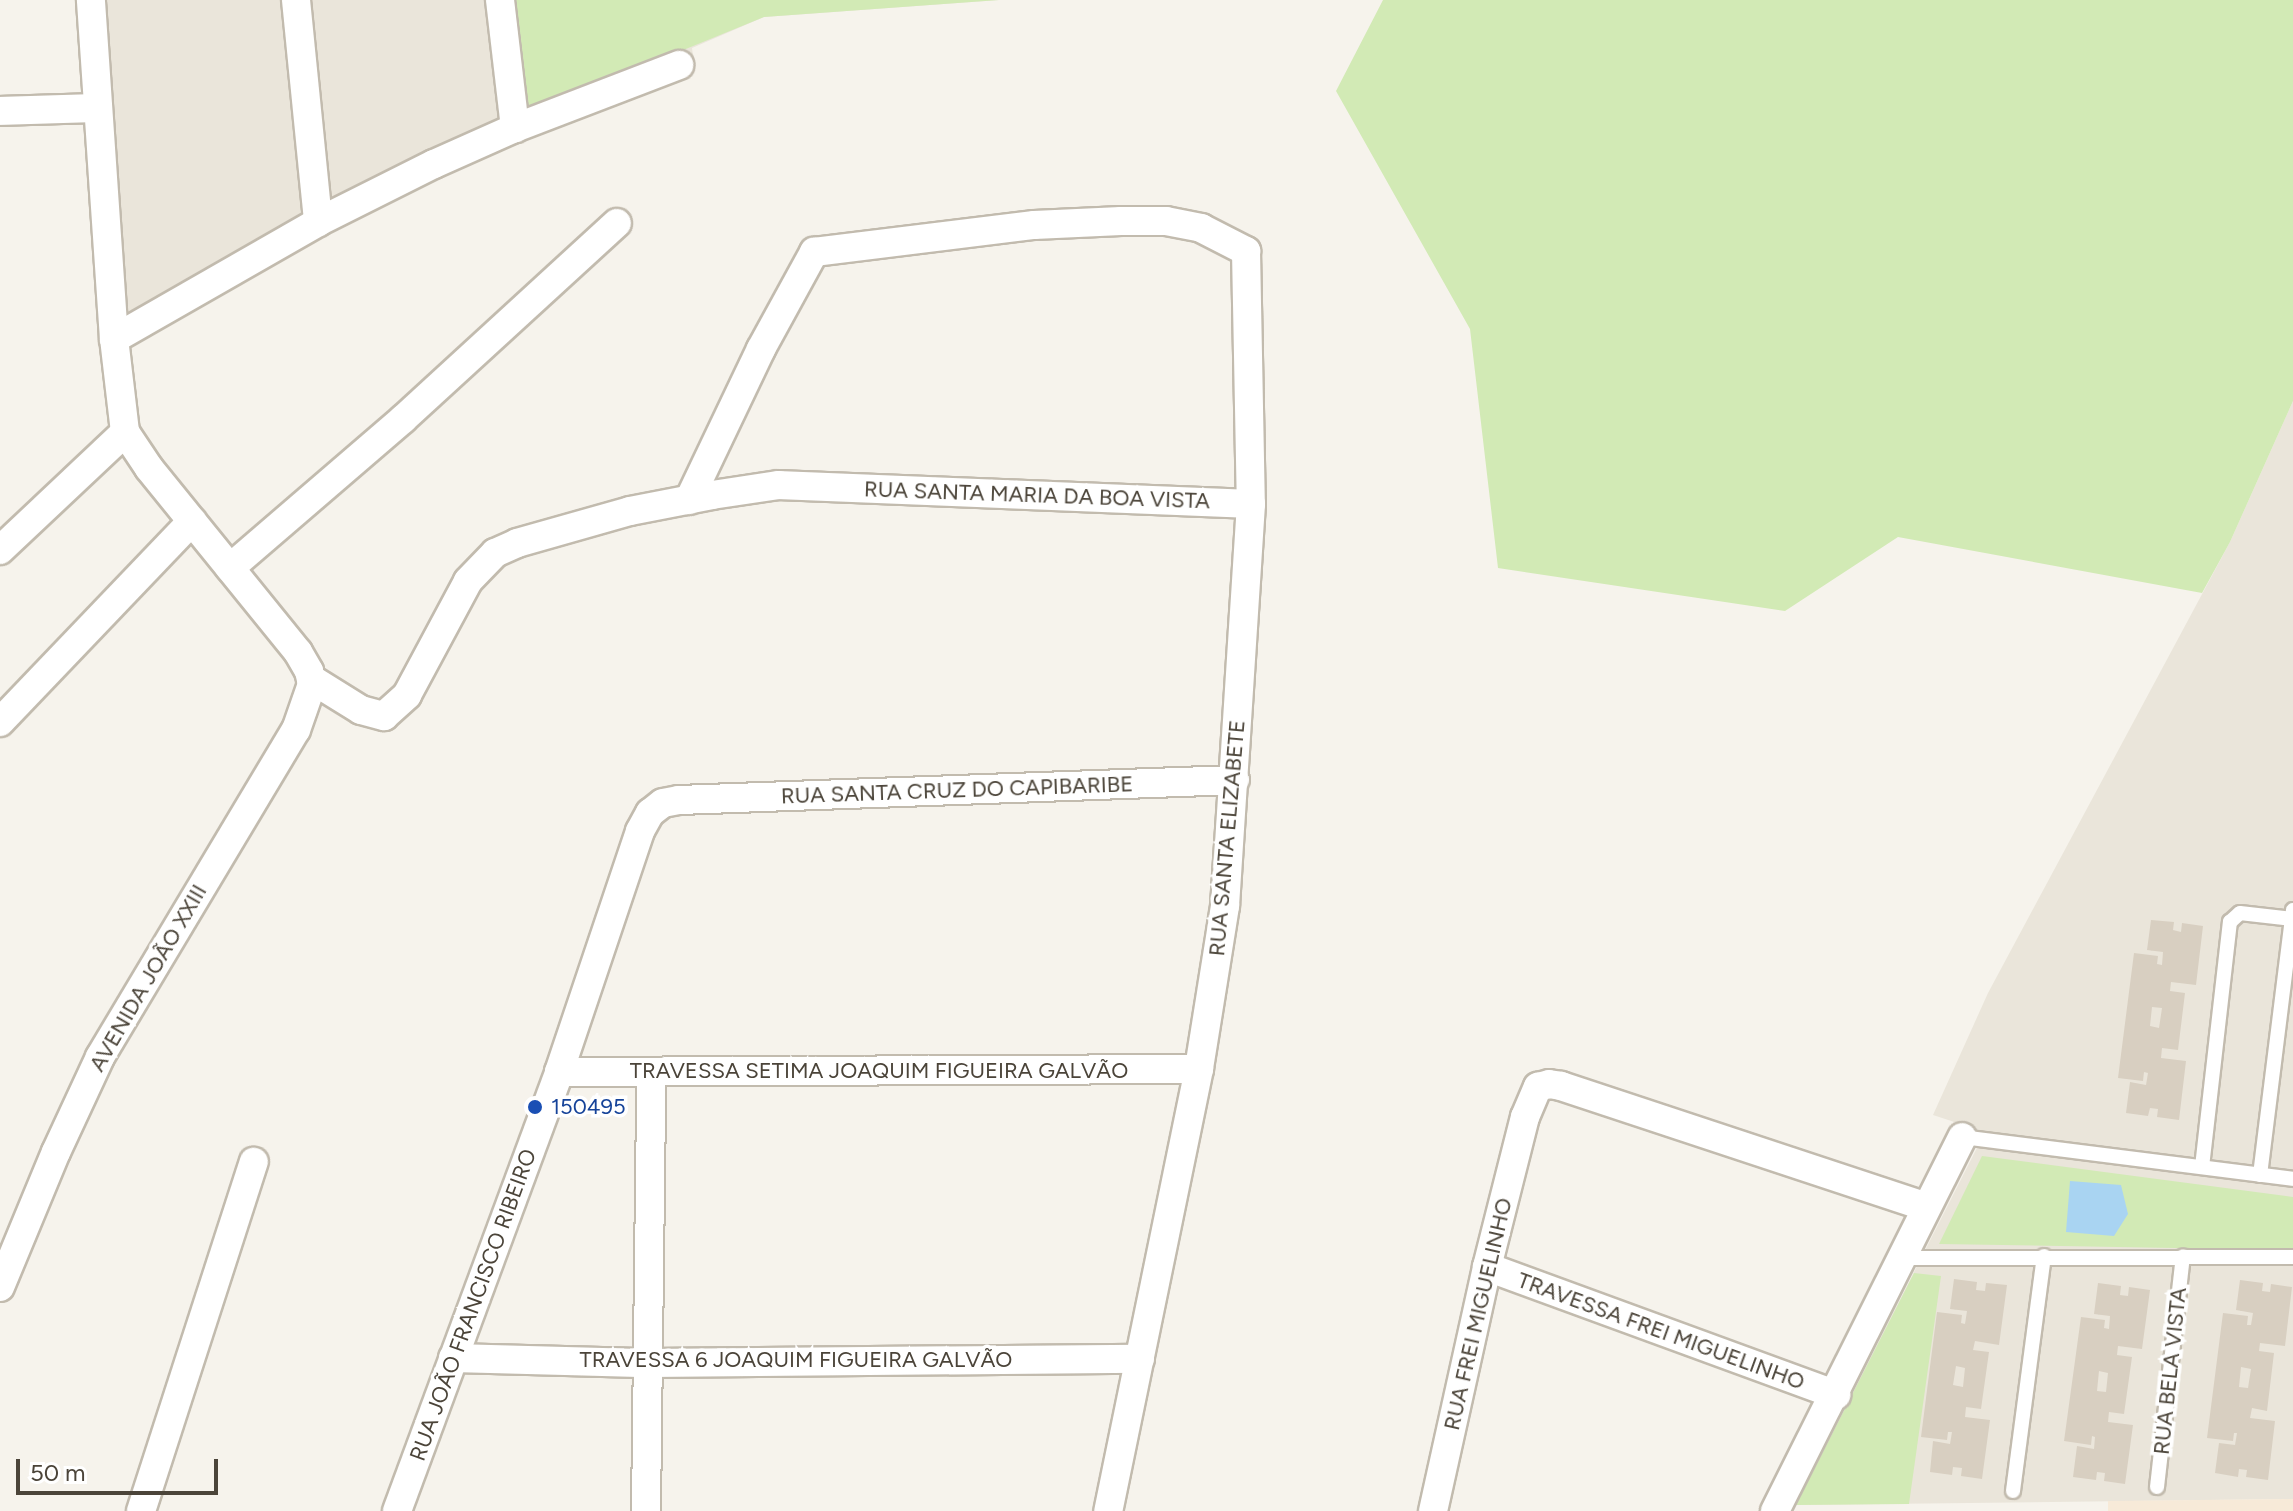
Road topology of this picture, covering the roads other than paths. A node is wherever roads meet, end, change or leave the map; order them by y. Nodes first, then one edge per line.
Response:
1 (91, 0) edge
2 (296, 0) edge
3 (500, 0) edge
4 (679, 65) dead end
5 (98, 108) junction
6 (0, 111) edge
7 (515, 128) junction
8 (318, 222) junction
9 (617, 223) dead end
10 (114, 339) junction
11 (125, 432) junction
12 (689, 500) junction
13 (1251, 504) junction
14 (192, 521) junction
15 (0, 550) edge
16 (230, 568) junction
17 (311, 679) junction
18 (0, 722) edge
19 (1235, 780) junction
20 (679, 800) joint
21 (2293, 910) edge
22 (2292, 919) edge
23 (1199, 1069) junction
24 (559, 1072) junction
25 (651, 1072) junction
26 (1962, 1137) joint
27 (254, 1162) dead end
28 (2202, 1167) junction
29 (2260, 1175) junction
30 (2293, 1179) edge
31 (1924, 1206) junction
32 (2044, 1256) junction
33 (2183, 1256) junction
34 (2293, 1257) edge
35 (1900, 1258) junction
36 (1487, 1267) junction
37 (0, 1287) edge
38 (453, 1358) junction
39 (1140, 1359) junction
40 (649, 1363) junction
41 (1836, 1395) junction
42 (2157, 1487) dead end
43 (2013, 1491) dead end
44 (141, 1511) edge
45 (397, 1511) edge
46 (646, 1511) edge
47 (1108, 1511) edge
48 (1433, 1511) edge
49 (1775, 1511) edge

1 - 5 street
2 - 8 street
3 - 7 street
4 - 7 street
5 - 6 street
5 - 10 street
7 - 8 street
8 - 10 street
9 - 16 street
10 - 11 street
11 - 14 street
11 - 15 street
12 - 13 street, RUA SANTA MARIA DA BOA VISTA
12 - 13 street, RUA SANTA ELIZABETE
12 - 17 street, RUA SANTA MARIA DA BOA VISTA
13 - 19 street, RUA SANTA ELIZABETE
14 - 16 street
14 - 18 street
16 - 17 street
17 - 37 street, AVENIDA JOÃO XXIII
19 - 20 street, RUA SANTA CRUZ DO CAPIBARIBE
19 - 23 street, RUA SANTA ELIZABETE
20 - 24 street, RUA JOÃO FRANCISCO RIBEIRO
21 - 22 lane
22 - 28 lane
22 - 29 lane
23 - 25 street, TRAVESSA SETIMA JOAQUIM FIGUEIRA GALVÃO
23 - 39 street, RUA SANTA ELIZABETE
24 - 25 street, TRAVESSA SETIMA JOAQUIM FIGUEIRA GALVÃO
24 - 38 street, RUA JOÃO FRANCISCO RIBEIRO
25 - 40 street
26 - 28 lane
26 - 31 street
27 - 44 street
28 - 29 lane
29 - 30 lane
31 - 35 street
31 - 36 street, RUA FREI MIGUELINHO
32 - 33 lane
32 - 35 lane
32 - 43 lane
33 - 34 lane
33 - 42 lane, RUA BELA VISTA
35 - 41 street
36 - 41 street, TRAVESSA FREI MIGUELINHO
36 - 48 street, RUA FREI MIGUELINHO
38 - 40 street, TRAVESSA 6 JOAQUIM FIGUEIRA GALVÃO
38 - 45 street, RUA JOÃO FRANCISCO RIBEIRO
39 - 40 street, TRAVESSA 6 JOAQUIM FIGUEIRA GALVÃO
39 - 47 street, RUA SANTA ELIZABETE
40 - 46 street
41 - 49 street

